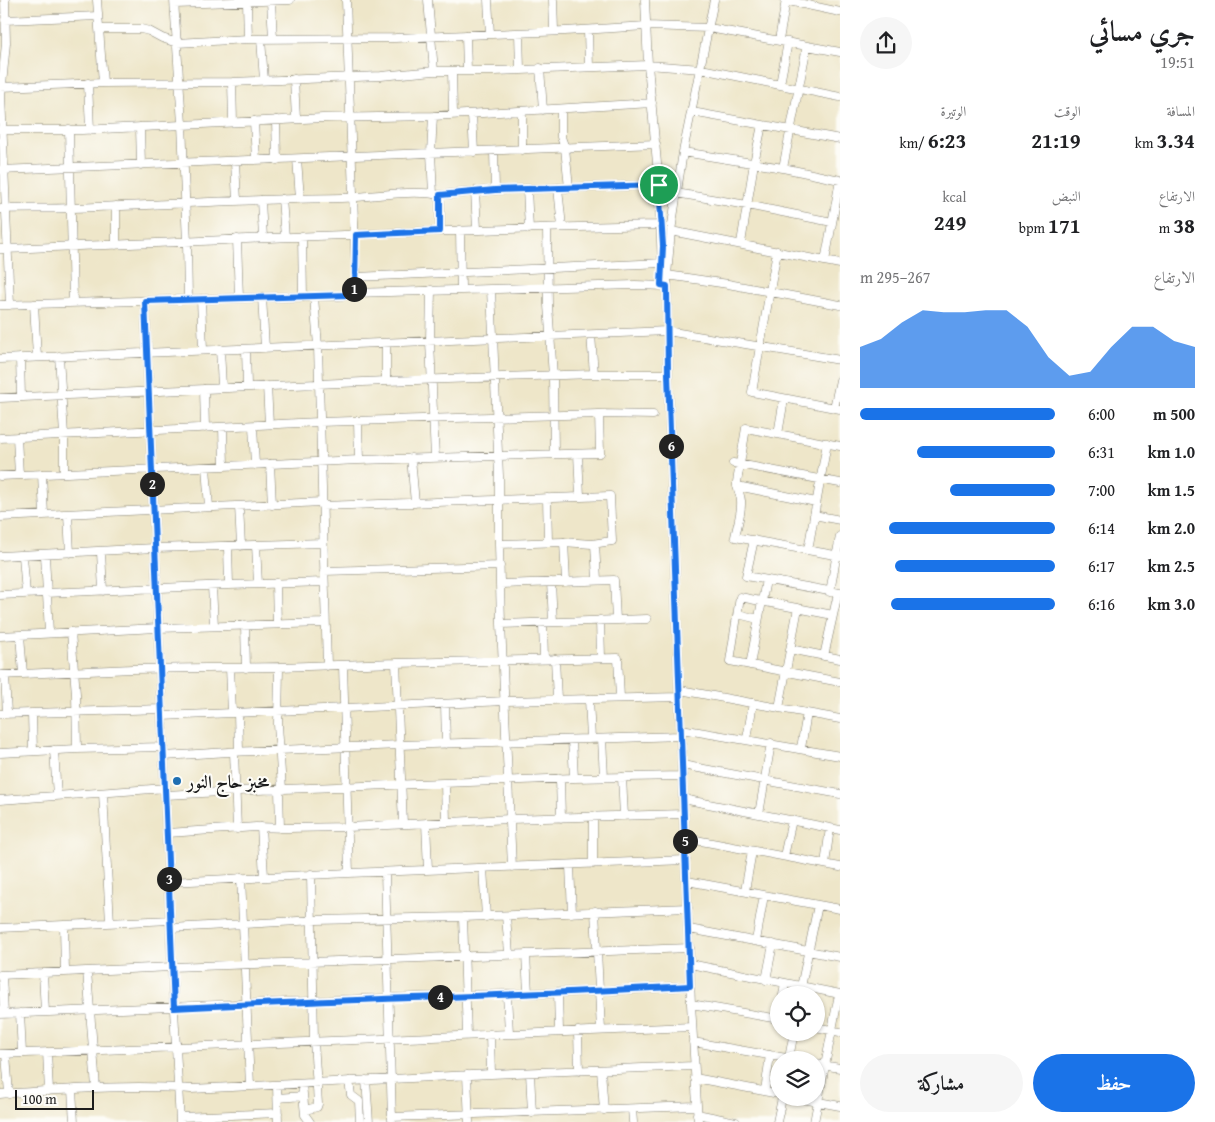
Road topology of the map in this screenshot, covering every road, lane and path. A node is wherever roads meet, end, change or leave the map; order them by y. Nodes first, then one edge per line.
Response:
1 (97, 0) edge
2 (290, 0) edge
3 (346, 0) edge
4 (428, 0) edge
5 (488, 0) edge
6 (553, 0) edge
7 (645, 0) edge
8 (714, 0) edge
9 (785, 0) edge
10 (228, 1) edge
11 (271, 1) edge
12 (3, 2) edge
13 (175, 2) edge
14 (247, 2) junction
15 (812, 3) edge
16 (840, 12) edge
17 (98, 16) junction
18 (5, 20) junction
19 (646, 26) junction
20 (709, 28) junction
21 (99, 30) junction
22 (588, 30) junction
23 (554, 31) junction
24 (519, 33) junction
25 (490, 34) junction
26 (430, 35) junction
27 (466, 35) junction
28 (348, 38) junction
29 (248, 39) junction
30 (261, 39) junction
31 (273, 39) junction
32 (779, 40) junction
33 (788, 42) junction
34 (177, 43) junction
35 (3, 44) edge
36 (807, 46) junction
37 (840, 52) edge
38 (648, 65) junction
39 (589, 67) junction
40 (540, 68) junction
41 (520, 69) junction
42 (701, 69) junction
43 (467, 70) junction
44 (434, 71) junction
45 (452, 71) junction
46 (350, 77) junction
47 (294, 79) junction
48 (264, 80) junction
49 (232, 82) junction
50 (88, 83) junction
51 (103, 83) junction
52 (180, 84) junction
53 (780, 84) junction
54 (1, 86) edge
55 (799, 88) junction
56 (840, 97) edge
57 (652, 103) junction
58 (561, 109) junction
59 (543, 110) junction
60 (522, 112) junction
61 (692, 112) junction
62 (453, 114) junction
63 (472, 114) junction
64 (433, 116) junction
65 (351, 118) junction
66 (296, 119) junction
67 (276, 120) junction
68 (254, 121) junction
69 (233, 122) junction
70 (182, 124) junction
71 (762, 125) junction
72 (140, 127) junction
73 (69, 129) junction
74 (2, 130) edge
75 (90, 130) junction
76 (792, 130) junction
77 (840, 139) edge
78 (656, 144) junction
79 (565, 148) junction
80 (522, 150) junction
81 (474, 152) junction
82 (494, 152) junction
83 (683, 152) junction
84 (431, 153) junction
85 (353, 156) junction
86 (297, 159) junction
87 (256, 160) junction
88 (277, 160) junction
89 (235, 162) junction
90 (184, 163) junction
91 (754, 163) junction
92 (141, 165) junction
93 (69, 167) junction
94 (783, 168) junction
95 (2, 170) edge
96 (659, 185) junction
97 (558, 188) junction
98 (569, 188) junction
99 (495, 190) junction
100 (527, 190) junction
101 (474, 191) junction
102 (676, 193) junction
103 (436, 194) junction
104 (300, 198) junction
105 (354, 198) junction
106 (282, 199) junction
107 (261, 200) junction
108 (237, 201) junction
109 (185, 203) junction
110 (747, 204) junction
111 (116, 206) junction
112 (71, 208) junction
113 (3, 209) edge
114 (832, 222) junction
115 (661, 225) junction
116 (562, 227) junction
117 (547, 228) junction
118 (477, 229) junction
119 (529, 229) junction
120 (460, 230) junction
121 (440, 231) junction
122 (671, 231) junction
123 (356, 235) junction
124 (302, 236) junction
125 (285, 237) junction
126 (263, 238) junction
127 (238, 239) junction
128 (187, 243) junction
129 (741, 243) junction
130 (116, 245) junction
131 (72, 246) junction
132 (4, 249) edge
133 (777, 251) junction
134 (825, 261) junction
135 (663, 263) junction
136 (840, 264) edge
137 (548, 270) junction
138 (461, 274) junction
139 (666, 275) junction
140 (356, 277) junction
141 (664, 286) junction
142 (548, 287) junction
143 (461, 289) junction
144 (491, 289) junction
145 (432, 290) junction
146 (771, 292) junction
147 (353, 293) junction
148 (262, 297) junction
149 (303, 297) junction
150 (314, 297) junction
151 (239, 298) junction
152 (188, 299) junction
153 (200, 299) junction
154 (145, 301) junction
155 (73, 303) junction
156 (34, 304) junction
157 (0, 305) edge
158 (10, 305) junction
159 (840, 305) edge
160 (667, 331) junction
161 (592, 335) junction
162 (551, 336) junction
163 (493, 340) junction
164 (430, 341) junction
165 (386, 344) junction
166 (318, 346) junction
167 (761, 346) junction
168 (265, 348) junction
169 (220, 349) junction
170 (246, 349) junction
171 (203, 350) junction
172 (147, 353) junction
173 (59, 356) junction
174 (37, 357) junction
175 (20, 358) junction
176 (0, 359) edge
177 (840, 360) edge
178 (594, 374) junction
179 (668, 374) junction
180 (553, 376) junction
181 (496, 379) junction
182 (432, 380) junction
183 (840, 380) edge
184 (386, 381) junction
185 (319, 384) junction
186 (247, 386) junction
187 (268, 386) junction
188 (222, 387) junction
189 (204, 388) junction
190 (148, 392) junction
191 (62, 395) junction
192 (21, 397) junction
193 (0, 398) edge
194 (784, 399) junction
195 (837, 408) edge
196 (599, 414) junction
197 (653, 415) dead end
198 (553, 416) junction
199 (497, 417) junction
200 (434, 420) junction
201 (319, 422) junction
202 (358, 422) junction
203 (269, 424) junction
204 (253, 426) junction
205 (222, 427) junction
206 (205, 428) junction
207 (150, 431) junction
208 (778, 434) junction
209 (64, 435) junction
210 (17, 437) junction
211 (0, 438) edge
212 (826, 443) junction
213 (840, 446) edge
214 (554, 454) junction
215 (578, 454) junction
216 (498, 457) junction
217 (411, 458) junction
218 (435, 458) junction
219 (359, 460) junction
220 (321, 462) junction
221 (255, 464) junction
222 (270, 464) junction
223 (736, 464) junction
224 (224, 466) junction
225 (206, 467) junction
226 (151, 470) junction
227 (64, 473) junction
228 (42, 474) junction
229 (19, 475) junction
230 (0, 476) edge
231 (820, 479) junction
232 (840, 483) edge
233 (737, 486) junction
234 (580, 496) junction
235 (546, 498) junction
236 (499, 500) junction
237 (816, 502) junction
238 (415, 503) junction
239 (322, 504) junction
240 (272, 505) junction
241 (239, 506) junction
242 (209, 507) junction
243 (153, 510) junction
244 (68, 514) junction
245 (44, 515) junction
246 (814, 515) junction
247 (0, 517) edge
248 (840, 520) edge
249 (840, 536) edge
250 (754, 540) junction
251 (548, 542) junction
252 (564, 542) junction
253 (323, 543) junction
254 (499, 544) junction
255 (595, 544) junction
256 (256, 545) junction
257 (241, 546) junction
258 (228, 547) junction
259 (155, 548) junction
260 (808, 550) junction
261 (101, 552) junction
262 (70, 553) junction
263 (45, 555) junction
264 (0, 556) edge
265 (23, 556) junction
266 (838, 556) edge
267 (500, 566) junction
268 (324, 571) junction
269 (596, 580) junction
270 (766, 580) junction
271 (324, 582) junction
272 (551, 582) junction
273 (566, 582) junction
274 (229, 584) junction
275 (258, 584) junction
276 (276, 584) junction
277 (500, 584) junction
278 (212, 586) junction
279 (156, 588) junction
280 (102, 591) junction
281 (47, 592) junction
282 (836, 593) edge
283 (26, 594) junction
284 (0, 595) edge
285 (762, 602) junction
286 (798, 608) junction
287 (738, 614) junction
288 (833, 615) junction
289 (646, 619) dead end
290 (758, 619) junction
291 (600, 620) junction
292 (616, 620) junction
293 (553, 622) junction
294 (325, 623) junction
295 (543, 623) junction
296 (277, 624) junction
297 (501, 624) junction
298 (245, 625) junction
299 (214, 626) junction
300 (158, 628) junction
301 (71, 632) junction
302 (49, 633) junction
303 (20, 635) junction
304 (0, 636) edge
305 (790, 649) junction
306 (824, 656) junction
307 (601, 658) junction
308 (544, 659) junction
309 (555, 659) junction
310 (840, 659) edge
311 (503, 660) junction
312 (396, 663) junction
313 (343, 665) junction
314 (750, 665) junction
315 (327, 666) junction
316 (279, 667) junction
317 (230, 668) junction
318 (246, 668) junction
319 (160, 670) junction
320 (74, 672) junction
321 (785, 672) junction
322 (23, 674) junction
323 (2, 675) edge
324 (840, 682) edge
325 (680, 694) junction
326 (620, 698) junction
327 (557, 699) junction
328 (589, 699) junction
329 (506, 701) junction
330 (754, 703) junction
331 (445, 704) junction
332 (399, 706) junction
333 (344, 707) junction
334 (779, 708) junction
335 (278, 711) junction
336 (77, 712) junction
337 (162, 712) junction
338 (235, 713) junction
339 (808, 713) junction
340 (3, 714) edge
341 (32, 714) junction
342 (840, 719) edge
343 (681, 732) junction
344 (591, 739) junction
345 (602, 739) junction
346 (747, 739) junction
347 (572, 740) junction
348 (508, 742) junction
349 (771, 743) junction
350 (446, 744) junction
351 (400, 745) junction
352 (163, 747) junction
353 (345, 748) junction
354 (801, 748) junction
355 (77, 749) junction
356 (54, 750) junction
357 (280, 750) junction
358 (33, 751) junction
359 (237, 752) junction
360 (0, 753) edge
361 (164, 756) junction
362 (840, 756) edge
363 (682, 764) junction
364 (682, 776) junction
365 (604, 777) junction
366 (622, 777) junction
367 (560, 778) junction
368 (574, 778) junction
369 (764, 779) junction
370 (509, 780) junction
371 (444, 783) junction
372 (402, 784) junction
373 (347, 787) junction
374 (281, 790) junction
375 (236, 791) junction
376 (166, 792) junction
377 (102, 793) junction
378 (840, 794) edge
379 (57, 796) junction
380 (683, 799) junction
381 (0, 800) edge
382 (684, 814) junction
383 (759, 814) junction
384 (592, 816) junction
385 (624, 816) junction
386 (561, 818) junction
387 (510, 819) junction
388 (792, 820) junction
389 (446, 822) junction
390 (426, 823) junction
391 (403, 824) junction
392 (261, 827) junction
393 (348, 827) junction
394 (280, 828) junction
395 (830, 828) junction
396 (237, 829) junction
397 (840, 830) edge
398 (168, 834) junction
399 (685, 838) junction
400 (752, 851) junction
401 (784, 856) junction
402 (686, 860) junction
403 (593, 864) junction
404 (825, 864) junction
405 (570, 865) junction
406 (840, 866) edge
407 (512, 867) junction
408 (483, 868) junction
409 (428, 870) junction
410 (385, 872) junction
411 (349, 873) junction
412 (311, 874) junction
413 (264, 876) junction
414 (241, 877) junction
415 (687, 881) junction
416 (170, 882) junction
417 (745, 891) junction
418 (764, 895) junction
419 (818, 905) junction
420 (688, 908) junction
421 (840, 909) edge
422 (595, 911) junction
423 (572, 913) junction
424 (486, 916) junction
425 (506, 916) junction
426 (463, 918) junction
427 (386, 919) junction
428 (171, 920) junction
429 (311, 921) junction
430 (110, 923) junction
431 (243, 925) junction
432 (64, 926) junction
433 (0, 928) edge
434 (171, 928) junction
435 (689, 929) junction
436 (756, 941) junction
437 (773, 944) junction
438 (690, 948) junction
439 (809, 951) junction
440 (597, 952) junction
441 (509, 954) junction
442 (526, 954) junction
443 (465, 956) junction
444 (840, 957) edge
445 (386, 959) junction
446 (312, 962) junction
447 (245, 964) junction
448 (690, 964) junction
449 (172, 966) junction
450 (87, 971) junction
451 (65, 972) junction
452 (43, 974) junction
453 (1, 975) edge
454 (766, 980) junction
455 (785, 983) junction
456 (690, 986) junction
457 (784, 986) edge
458 (797, 986) edge
459 (801, 986) edge
460 (599, 991) junction
461 (825, 991) edge
462 (558, 992) junction
463 (528, 993) junction
464 (507, 994) junction
465 (840, 994) edge
466 (465, 996) junction
467 (388, 998) junction
468 (313, 1001) junction
469 (246, 1004) junction
470 (691, 1004) junction
471 (174, 1008) junction
472 (89, 1011) junction
473 (45, 1012) junction
474 (20, 1013) junction
475 (2, 1014) edge
476 (770, 1017) edge
477 (692, 1027) junction
478 (601, 1030) junction
479 (559, 1031) junction
480 (578, 1031) junction
481 (836, 1031) edge
482 (509, 1033) junction
483 (490, 1034) junction
484 (467, 1035) junction
485 (389, 1038) junction
486 (314, 1041) junction
487 (693, 1042) junction
488 (248, 1044) junction
489 (176, 1047) junction
490 (92, 1051) junction
491 (47, 1052) junction
492 (22, 1053) junction
493 (3, 1054) edge
494 (770, 1055) joint
495 (826, 1065) junction
496 (694, 1066) junction
497 (840, 1068) edge
498 (579, 1070) junction
499 (601, 1070) junction
500 (825, 1070) edge
501 (530, 1073) junction
502 (491, 1074) junction
503 (467, 1075) junction
504 (390, 1078) junction
505 (695, 1078) junction
506 (366, 1080) junction
507 (349, 1081) junction
508 (316, 1083) junction
509 (302, 1084) junction
510 (277, 1085) junction
511 (250, 1086) junction
512 (96, 1088) junction
513 (178, 1088) junction
514 (72, 1090) junction
515 (49, 1091) junction
516 (765, 1091) junction
517 (770, 1092) edge
518 (4, 1094) edge
519 (303, 1096) junction
520 (278, 1098) junction
521 (825, 1103) edge
522 (696, 1106) junction
523 (781, 1106) edge
524 (817, 1106) edge
525 (840, 1106) edge
526 (632, 1109) junction
527 (305, 1110) junction
528 (604, 1110) junction
529 (557, 1112) junction
530 (278, 1113) junction
531 (515, 1113) junction
532 (532, 1113) junction
533 (469, 1118) edge
534 (698, 1118) edge
535 (180, 1119) edge
536 (369, 1119) edge
537 (360, 1120) edge
538 (392, 1120) edge
539 (74, 1122) edge
540 (278, 1122) edge
541 (310, 1122) edge
542 (515, 1122) edge
543 (557, 1122) edge
544 (633, 1122) edge
545 (736, 1122) edge
546 (778, 1122) edge
547 (814, 1122) edge

1 - 17 street
2 - 11 street
3 - 28 street
4 - 26 street
5 - 25 street
6 - 23 street
7 - 19 street
8 - 20 street
9 - 15 street
9 - 32 street
10 - 13 street
10 - 14 street
11 - 14 street
11 - 31 street
12 - 18 street
13 - 34 street
14 - 29 street
15 - 16 street
17 - 18 street
17 - 21 street
18 - 35 street
19 - 20 street
19 - 22 street
19 - 38 street
20 - 32 street
20 - 42 street
21 - 34 street
21 - 51 street
22 - 23 street
22 - 39 street
23 - 24 street
24 - 25 street
24 - 41 street
25 - 27 street
26 - 27 street
26 - 28 street
26 - 44 street
27 - 43 street
28 - 31 street
28 - 46 street
29 - 30 street
29 - 34 street
30 - 31 street
30 - 48 street
32 - 33 street
33 - 36 street
33 - 53 street
34 - 52 street
35 - 54 street
36 - 37 street
36 - 55 street
38 - 39 street
38 - 42 street
38 - 57 street
39 - 40 street
40 - 41 street
40 - 59 street
41 - 43 street
42 - 53 street
42 - 61 street
43 - 45 street
44 - 45 street
44 - 46 street
45 - 62 street
46 - 47 street
46 - 65 street
47 - 48 street
47 - 66 street
48 - 49 street
49 - 52 street
49 - 69 street
50 - 51 street
50 - 54 street
50 - 75 street
51 - 52 street
52 - 70 street
53 - 55 street
54 - 74 street
55 - 56 street
55 - 76 street
57 - 58 street
57 - 78 street
58 - 59 street
58 - 79 street
59 - 60 street
60 - 63 street
60 - 80 street
61 - 71 street
61 - 83 street
62 - 63 street
62 - 64 street
63 - 81 street
64 - 65 street
64 - 84 street
65 - 66 street
65 - 85 street
66 - 67 street
67 - 68 street
67 - 88 street
68 - 69 street
68 - 87 street
69 - 70 street
70 - 72 street
70 - 90 street
71 - 76 street
71 - 91 street
72 - 75 street
72 - 92 street
73 - 74 street
73 - 75 street
73 - 93 street
74 - 95 street
76 - 77 street
76 - 94 street
78 - 79 street
78 - 96 street
79 - 80 street
79 - 98 street
80 - 82 street
81 - 82 street
81 - 84 street
82 - 99 street
83 - 91 street
83 - 102 street
84 - 85 street
84 - 103 street
85 - 86 street
85 - 105 street
86 - 88 street
86 - 104 street
87 - 88 street
87 - 89 street
89 - 90 street
89 - 108 street
90 - 92 street
90 - 109 street
91 - 94 street
91 - 110 street
92 - 93 street
93 - 95 street
93 - 112 street
94 - 114 street
95 - 113 street
96 - 98 street
96 - 115 street
97 - 98 street
97 - 100 street
97 - 116 street
99 - 100 street
99 - 101 street
100 - 119 street
101 - 103 street
101 - 118 street
102 - 110 street
102 - 122 street
103 - 105 street
103 - 121 street
104 - 105 street
104 - 106 street
105 - 123 street
106 - 107 street
106 - 125 street
107 - 108 street
107 - 126 street
108 - 109 street
109 - 111 street
109 - 128 street
110 - 114 street
110 - 129 street
111 - 112 street
111 - 130 street
112 - 113 street
112 - 131 street
113 - 132 street
114 - 134 street
115 - 116 street
115 - 135 street
116 - 117 street
117 - 119 street
117 - 137 street
118 - 119 street
118 - 120 street
120 - 121 street
120 - 138 street
121 - 123 street
122 - 129 street
122 - 139 street
123 - 124 street
123 - 140 street
124 - 125 street
124 - 149 street
125 - 126 street
126 - 127 street
127 - 128 street
127 - 151 street
128 - 130 street
128 - 152 street
129 - 133 street
130 - 131 street
131 - 132 street
131 - 155 street
132 - 158 street
133 - 134 street
133 - 146 street
134 - 136 street
135 - 137 street
135 - 141 street
137 - 138 street
137 - 142 street
138 - 140 street
138 - 143 street
139 - 141 street
139 - 146 street
140 - 147 street
141 - 142 street
141 - 160 street
142 - 144 street
142 - 162 street
143 - 144 street
143 - 145 street
144 - 163 street
145 - 147 street
145 - 164 street
146 - 159 street
146 - 167 street
147 - 150 street
148 - 149 street
148 - 151 street
148 - 168 street
149 - 150 street
150 - 166 street
151 - 153 street
152 - 153 street
152 - 154 street
153 - 171 street
154 - 155 street
154 - 172 street
155 - 156 street
156 - 158 street
156 - 174 street
157 - 158 street
160 - 161 street
160 - 167 street
160 - 179 street
161 - 162 street
161 - 178 street
162 - 163 street
162 - 180 street
163 - 164 street
163 - 181 street
164 - 165 street
164 - 182 street
165 - 166 street
165 - 184 street
166 - 168 street
166 - 185 street
167 - 177 street
167 - 194 street
168 - 170 street
169 - 170 street
169 - 171 street
169 - 188 street
170 - 186 street
171 - 172 street
172 - 173 street
172 - 190 street
173 - 174 street
173 - 191 street
174 - 175 street
175 - 176 street
175 - 192 street
178 - 179 street
178 - 180 street
179 - 325 street
180 - 181 street
180 - 198 street
181 - 182 street
181 - 199 street
182 - 184 street
182 - 200 street
183 - 195 street
184 - 185 street
185 - 187 street
185 - 201 street
186 - 187 street
186 - 188 street
187 - 203 street
188 - 189 street
189 - 190 street
189 - 206 street
190 - 191 street
190 - 207 street
191 - 192 street
191 - 209 street
192 - 193 street
194 - 195 street
194 - 208 street
196 - 197 street
196 - 198 street
196 - 215 street
198 - 199 street
198 - 214 street
199 - 200 street
199 - 216 street
200 - 202 street
200 - 218 street
201 - 202 street
201 - 203 street
201 - 220 street
202 - 219 street
203 - 204 street
204 - 205 street
204 - 221 street
205 - 206 street
205 - 224 street
206 - 207 street
207 - 209 street
207 - 226 street
208 - 212 street
208 - 223 street
209 - 210 street
209 - 227 street
210 - 211 street
210 - 229 street
212 - 213 street
212 - 231 street
214 - 215 street
214 - 216 street
215 - 234 street
216 - 218 street
216 - 236 street
217 - 218 street
217 - 219 street
217 - 238 street
219 - 220 street
220 - 222 street
220 - 239 street
221 - 222 street
221 - 224 street
222 - 240 street
223 - 231 street
223 - 233 street
224 - 225 street
225 - 226 street
225 - 242 street
226 - 227 street
226 - 243 street
227 - 228 street
228 - 229 street
228 - 245 street
229 - 230 street
231 - 232 street
231 - 237 street
233 - 237 street
233 - 250 street
234 - 235 street
234 - 255 street
235 - 236 street
235 - 251 street
236 - 238 street
236 - 254 street
237 - 246 street
238 - 239 street
239 - 240 street
239 - 253 street
240 - 241 street
241 - 242 street
241 - 257 street
242 - 243 street
243 - 244 street
243 - 259 street
244 - 245 street
244 - 262 street
245 - 247 street
246 - 248 street
246 - 260 street
249 - 266 street
250 - 260 street
250 - 270 street
251 - 252 street
251 - 254 street
252 - 255 street
252 - 273 street
253 - 256 street
253 - 268 street
254 - 267 street
255 - 269 street
256 - 257 street
256 - 275 street
257 - 258 street
258 - 259 street
258 - 274 street
259 - 261 street
259 - 279 street
260 - 266 street
261 - 262 street
261 - 280 street
262 - 263 street
263 - 265 street
263 - 281 street
264 - 265 street
265 - 283 street
266 - 282 street
267 - 268 street
267 - 277 street
268 - 271 street
269 - 273 street
269 - 292 street
270 - 282 street
270 - 285 street
271 - 276 street
271 - 294 street
272 - 273 street
272 - 277 street
272 - 293 street
274 - 275 street
274 - 278 street
275 - 276 street
276 - 296 street
277 - 297 street
278 - 279 street
278 - 299 street
279 - 280 street
279 - 300 street
280 - 281 street
281 - 283 street
281 - 302 street
282 - 288 street
283 - 284 street
285 - 286 street
285 - 287 street
285 - 290 street
286 - 288 street
286 - 305 street
287 - 290 street
287 - 314 street
288 - 306 street
289 - 292 street
290 - 314 street
291 - 292 street
291 - 293 street
291 - 307 street
293 - 295 street
294 - 296 street
294 - 315 street
295 - 297 street
295 - 308 street
296 - 298 street
297 - 311 street
298 - 299 street
298 - 318 street
299 - 300 street
300 - 301 street
300 - 319 street
301 - 302 street
301 - 320 street
302 - 303 street
303 - 304 street
303 - 322 street
305 - 306 street
305 - 321 street
306 - 310 street
307 - 309 street
307 - 326 street
308 - 309 street
308 - 311 street
309 - 327 street
311 - 312 street
311 - 329 street
312 - 313 street
312 - 332 street
313 - 315 street
313 - 333 street
314 - 321 street
315 - 316 street
316 - 318 street
316 - 335 street
317 - 318 street
317 - 319 street
317 - 338 street
319 - 320 street
319 - 337 street
320 - 322 street
320 - 336 street
321 - 324 street
321 - 334 street
322 - 323 street
323 - 340 street
325 - 326 street
325 - 330 street
325 - 343 street
326 - 328 street
327 - 328 street
327 - 329 street
328 - 344 street
329 - 331 street
329 - 348 street
330 - 334 street
330 - 346 street
331 - 332 street
331 - 350 street
332 - 333 street
332 - 351 street
333 - 335 street
333 - 353 street
334 - 339 street
335 - 338 street
335 - 357 street
336 - 337 street
336 - 341 street
336 - 355 street
337 - 338 street
337 - 352 street
338 - 359 street
339 - 342 street
339 - 354 street
340 - 341 street
341 - 358 street
343 - 345 street
343 - 346 street
343 - 363 street
344 - 345 street
344 - 347 street
345 - 365 street
346 - 349 street
347 - 348 street
347 - 368 street
348 - 350 street
348 - 370 street
349 - 354 street
349 - 369 street
350 - 351 street
351 - 353 street
351 - 372 street
352 - 355 street
352 - 361 street
353 - 357 street
353 - 373 street
354 - 362 street
355 - 356 street
356 - 358 street
356 - 379 street
357 - 359 street
357 - 374 street
358 - 360 street
359 - 361 street
359 - 375 street
361 - 376 street
363 - 364 street
363 - 369 street
364 - 366 street
364 - 380 street
365 - 366 street
365 - 368 street
366 - 385 street
367 - 368 street
367 - 370 street
367 - 386 street
369 - 378 street
369 - 383 street
370 - 371 street
370 - 387 street
371 - 372 street
371 - 389 street
372 - 373 street
372 - 391 street
373 - 374 street
373 - 393 street
374 - 375 street
374 - 394 street
375 - 376 street
375 - 396 street
376 - 377 street
376 - 398 street
377 - 379 street
377 - 430 street
379 - 381 street
380 - 382 street
380 - 383 street
382 - 385 street
382 - 399 street
383 - 388 street
384 - 385 street
384 - 386 street
384 - 403 street
386 - 387 street
387 - 389 street
387 - 407 street
388 - 395 street
388 - 401 street
389 - 390 street
390 - 391 street
390 - 409 street
391 - 393 street
392 - 394 street
392 - 396 street
392 - 413 street
393 - 394 street
393 - 411 street
395 - 397 street
395 - 404 street
396 - 398 street
398 - 416 street
399 - 400 street
399 - 402 street
400 - 401 street
400 - 417 street
401 - 404 street
402 - 403 street
402 - 415 street
403 - 405 street
404 - 406 street
405 - 407 street
405 - 423 street
407 - 408 street
408 - 409 street
408 - 424 street
409 - 410 street
410 - 411 street
410 - 427 street
411 - 412 street
412 - 413 street
412 - 429 street
413 - 414 street
414 - 416 street
414 - 431 street
415 - 417 street
415 - 420 street
416 - 428 street
417 - 418 street
418 - 419 street
418 - 436 street
419 - 421 street
419 - 439 street
420 - 422 street
420 - 435 street
422 - 423 street
422 - 440 street
423 - 425 street
424 - 425 street
424 - 426 street
425 - 441 street
426 - 427 street
426 - 443 street
427 - 429 street
427 - 445 street
428 - 430 street
428 - 434 street
429 - 431 street
429 - 446 street
430 - 432 street
431 - 434 street
431 - 447 street
432 - 433 street
432 - 451 street
434 - 449 street
435 - 436 street
435 - 438 street
436 - 437 street
437 - 439 street
437 - 454 street
438 - 440 street
438 - 448 street
439 - 444 street
439 - 459 street
440 - 442 street
440 - 460 street
441 - 442 street
441 - 443 street
442 - 463 street
443 - 445 street
443 - 466 street
445 - 446 street
445 - 467 street
446 - 447 street
446 - 468 street
447 - 449 street
447 - 469 street
448 - 454 street
448 - 456 street
449 - 450 street
449 - 471 street
450 - 451 street
450 - 472 street
451 - 452 street
452 - 453 street
452 - 473 street
453 - 475 street
454 - 455 street
455 - 457 street
455 - 458 street
456 - 460 street
456 - 470 street
460 - 462 street
460 - 478 street
461 - 465 street
462 - 463 street
462 - 479 street
463 - 464 street
464 - 466 street
464 - 482 street
465 - 481 street
466 - 467 street
466 - 484 street
467 - 468 street
467 - 485 street
468 - 469 street
468 - 486 street
469 - 471 street
469 - 488 street
470 - 476 street
470 - 477 street
471 - 472 street
471 - 489 street
472 - 473 street
472 - 490 street
473 - 474 street
474 - 475 street
474 - 492 street
477 - 478 street
477 - 487 street
478 - 480 street
479 - 480 street
479 - 482 street
480 - 498 street
481 - 495 street
482 - 483 street
483 - 484 street
483 - 502 street
484 - 485 street
485 - 486 street
485 - 504 street
486 - 488 street
486 - 508 street
487 - 494 street
487 - 496 street
488 - 489 street
488 - 511 street
489 - 490 street
489 - 513 street
490 - 491 street
490 - 512 street
491 - 492 street
491 - 515 street
492 - 493 street
493 - 518 street
494 - 516 street
495 - 497 street
495 - 500 street
496 - 499 street
496 - 505 street
498 - 499 street
498 - 501 street
499 - 528 street
501 - 502 street
501 - 532 street
502 - 503 street
503 - 504 street
503 - 533 street
504 - 506 street
504 - 538 street
505 - 516 street
505 - 522 street
506 - 507 street
506 - 536 street
507 - 508 street
507 - 537 street
508 - 509 street
508 - 527 street
509 - 510 street
509 - 519 street
510 - 511 street
510 - 520 street
511 - 513 street
512 - 513 street
512 - 514 street
513 - 535 street
514 - 515 street
514 - 539 street
515 - 518 street
516 - 517 street
519 - 520 street
519 - 527 street
520 - 530 street
521 - 525 street
522 - 526 street
522 - 534 street
523 - 546 street
524 - 547 street
526 - 528 street
526 - 544 street
527 - 541 street
528 - 529 street
529 - 532 street
529 - 543 street
530 - 535 street
530 - 540 street
531 - 532 street
531 - 533 street
531 - 542 street
533 - 538 street
534 - 545 street
536 - 537 street

